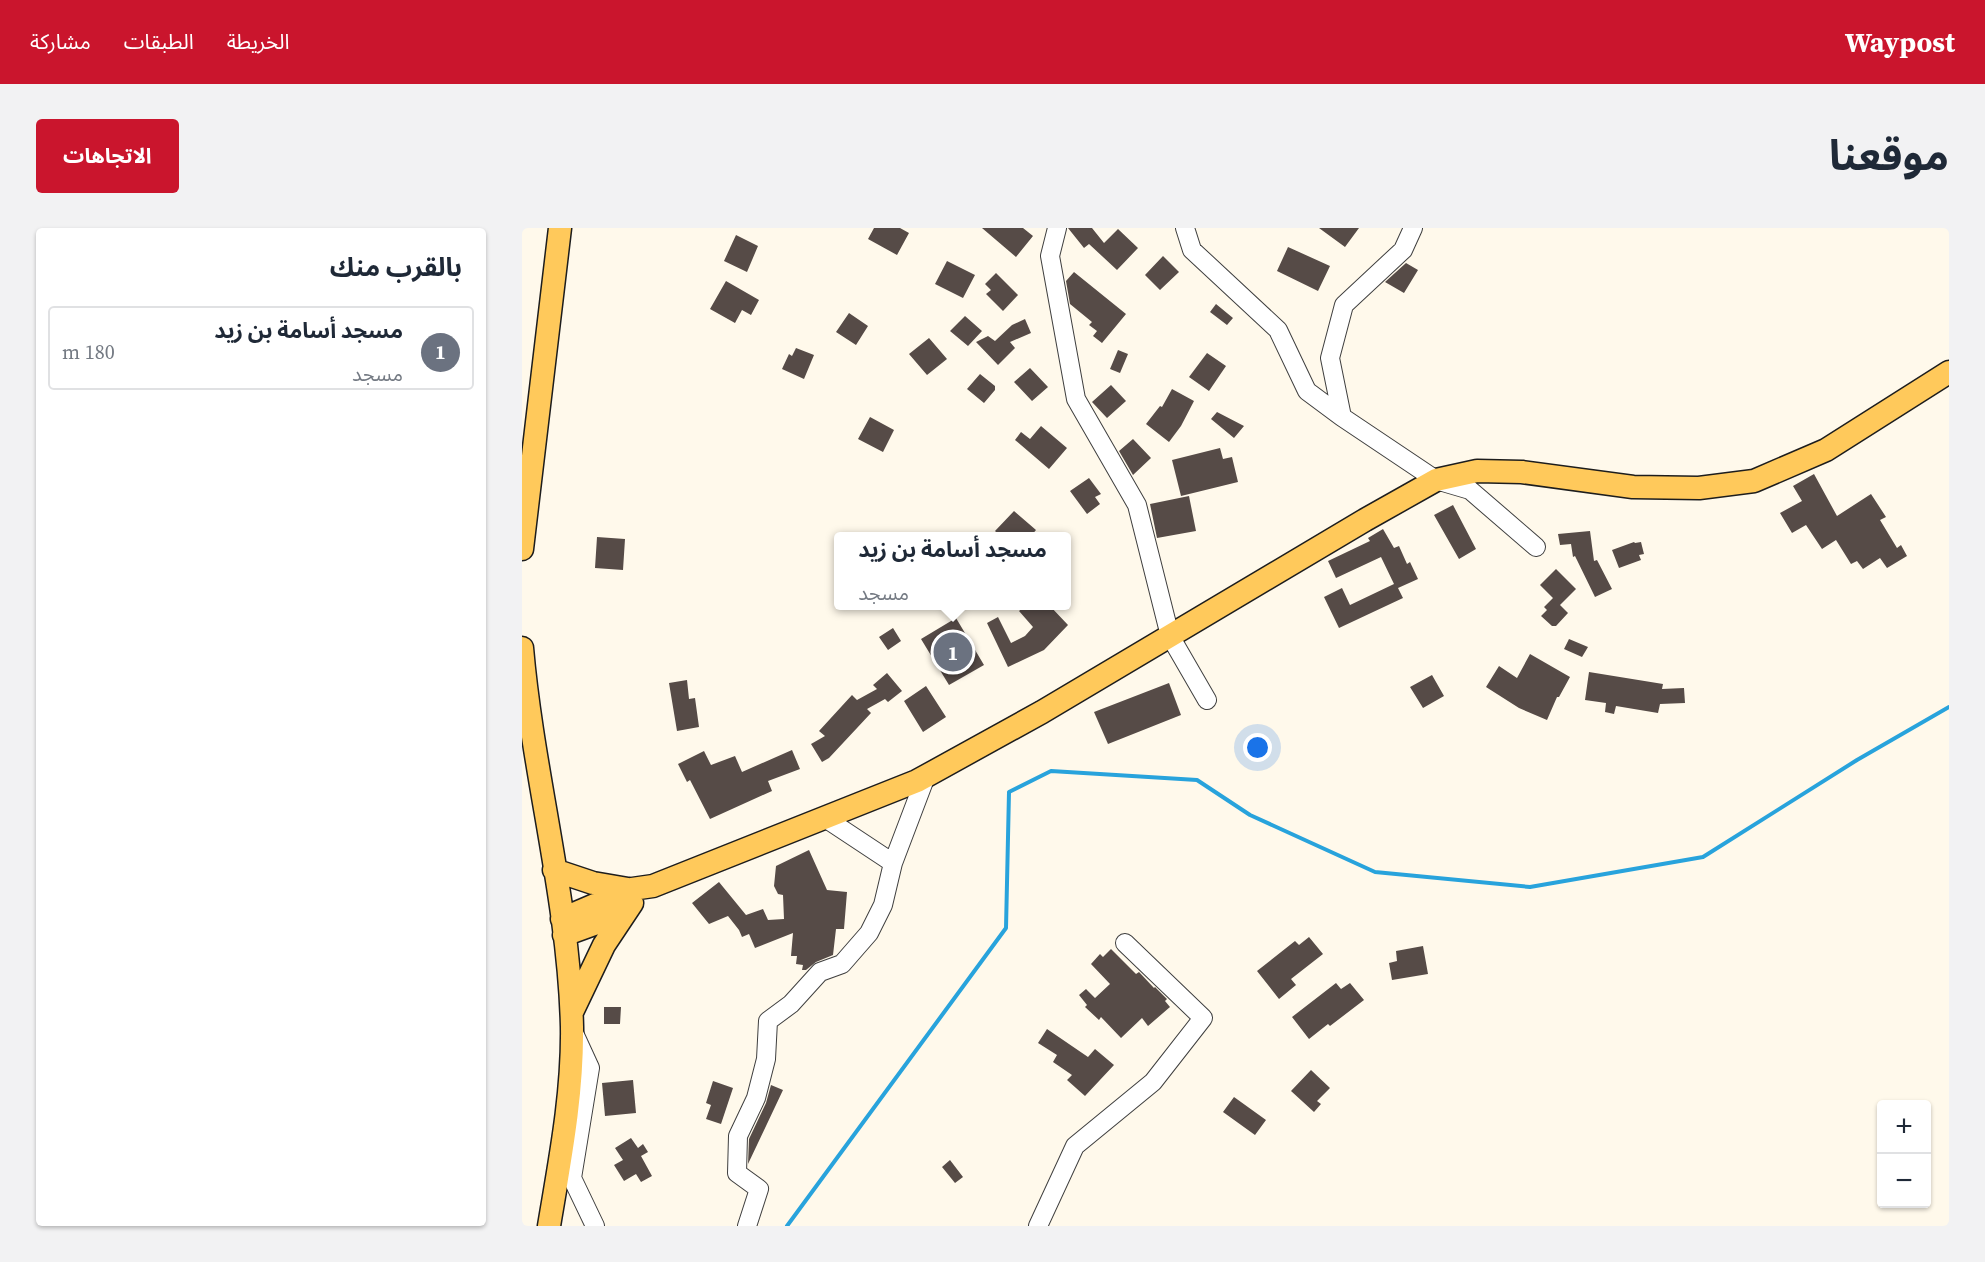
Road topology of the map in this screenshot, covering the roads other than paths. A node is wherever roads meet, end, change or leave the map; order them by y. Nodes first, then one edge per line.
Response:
1 (560, 228) edge
2 (1058, 228) edge
3 (1185, 228) edge
4 (1413, 228) edge
5 (1949, 372) edge
6 (1342, 417) junction
7 (1436, 480) junction
8 (1536, 547) dead end
9 (522, 549) edge
10 (1170, 636) junction
11 (522, 648) edge
12 (1207, 700) dead end
13 (926, 776) junction
14 (825, 818) junction
15 (893, 863) junction
16 (554, 870) junction
17 (639, 893) junction
18 (563, 927) junction
19 (1125, 944) dead end
20 (571, 1020) junction
21 (549, 1226) edge
22 (595, 1226) edge
23 (747, 1226) edge
24 (1038, 1226) edge

1 - 9 main road
2 - 10 street
3 - 6 street
4 - 6 street
5 - 7 main road
6 - 7 street
7 - 8 street
7 - 10 main road
10 - 12 street
10 - 13 main road
11 - 16 main road
13 - 14 main road
13 - 15 street
14 - 15 street
14 - 17 main road
15 - 23 street
16 - 17 main road
16 - 18 main road
17 - 18 main road
17 - 20 main road
18 - 20 main road
19 - 24 street
20 - 21 main road
20 - 22 street

